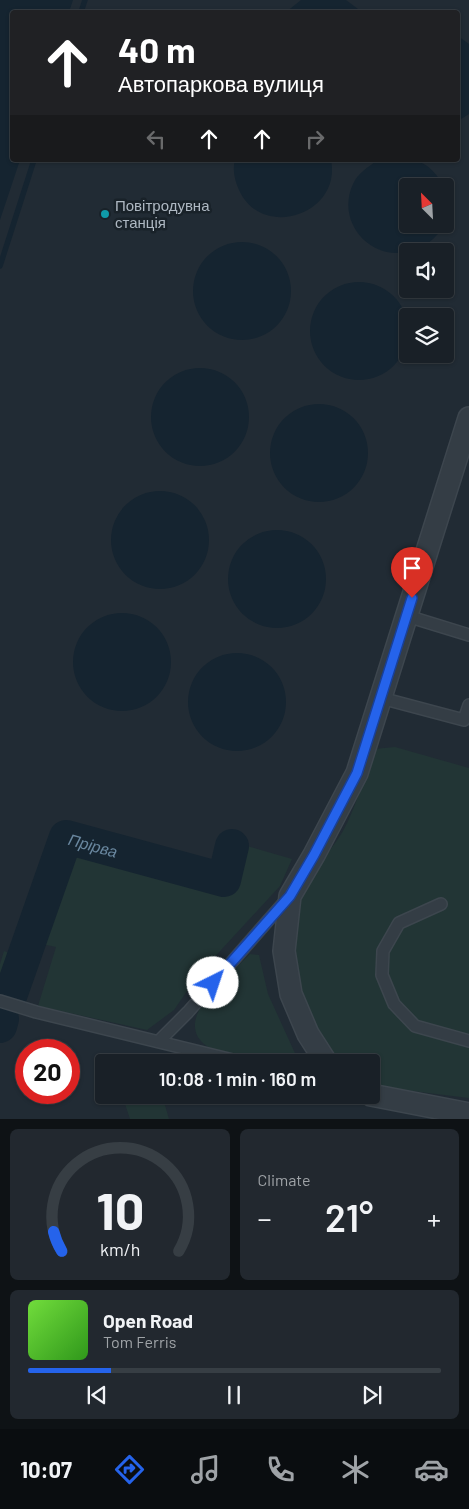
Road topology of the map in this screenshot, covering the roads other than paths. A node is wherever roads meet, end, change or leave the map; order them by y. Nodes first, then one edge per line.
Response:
1 (469, 418) edge
2 (407, 616) junction
3 (469, 634) edge
4 (381, 698) junction
5 (469, 705) edge
6 (290, 896) junction
7 (441, 904) dead end
8 (0, 1001) edge
9 (159, 1041) junction
10 (469, 1041) edge
11 (210, 1054) edge
12 (321, 1054) edge
13 (380, 1097) edge
14 (469, 1114) edge

1 - 2 street
2 - 3 lane
2 - 4 street
4 - 5 lane
4 - 6 street
6 - 9 lane
6 - 12 street
7 - 10 lane
8 - 9 lane
9 - 11 lane
13 - 14 street

